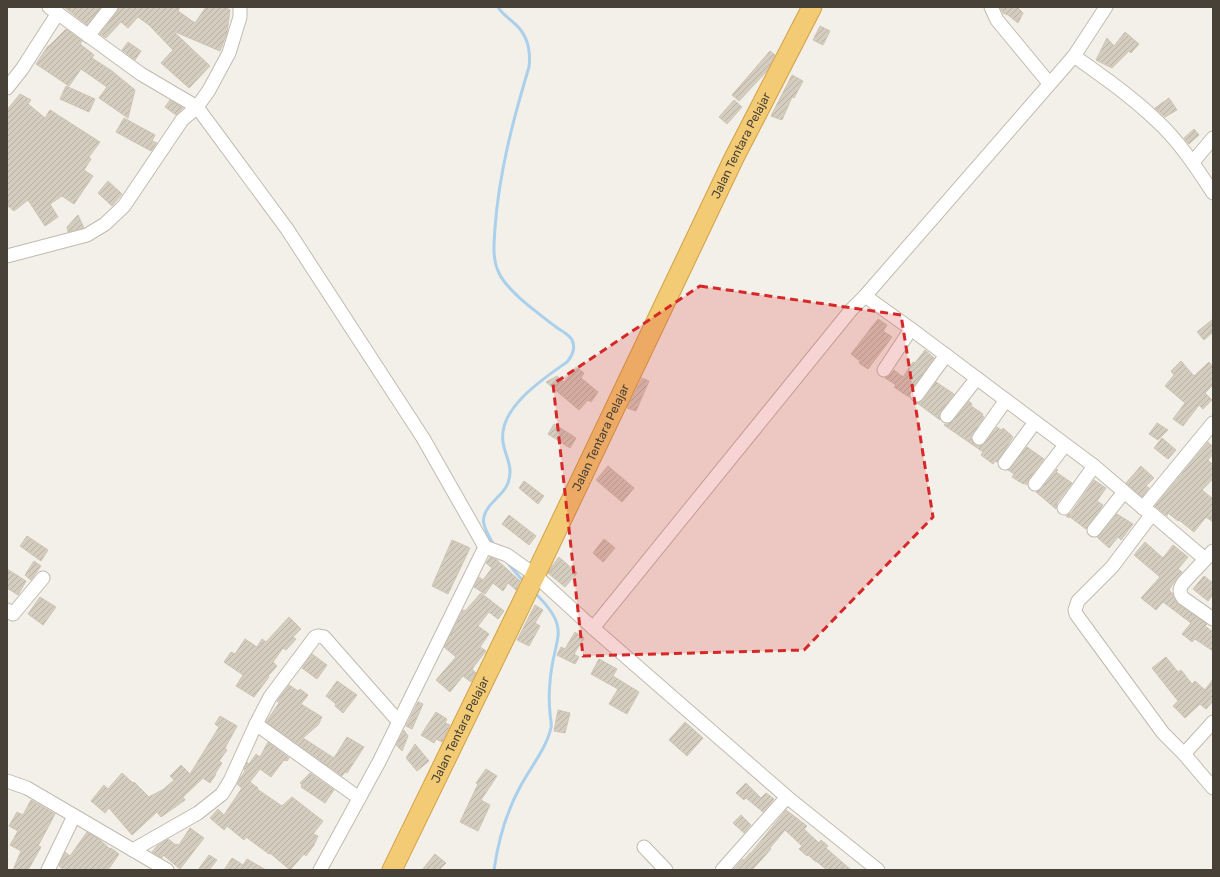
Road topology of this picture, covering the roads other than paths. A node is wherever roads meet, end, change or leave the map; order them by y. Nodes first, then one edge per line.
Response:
1 (111, 7) edge
2 (240, 7) edge
3 (812, 7) edge
4 (991, 7) edge
5 (1106, 7) edge
6 (54, 10) edge
7 (88, 36) junction
8 (1074, 56) junction
9 (1049, 83) junction
10 (7, 88) edge
11 (197, 107) junction
12 (1213, 138) edge
13 (1193, 162) junction
14 (1213, 193) edge
15 (7, 256) edge
16 (865, 296) junction
17 (911, 329) junction
18 (946, 355) junction
19 (884, 370) dead end
20 (977, 378) junction
21 (917, 395) dead end
22 (1006, 400) junction
23 (947, 416) dead end
24 (1035, 422) junction
25 (1211, 429) edge
26 (979, 438) dead end
27 (1065, 444) junction
28 (1005, 463) dead end
29 (1094, 466) junction
30 (1035, 484) dead end
31 (1124, 492) junction
32 (1064, 508) dead end
33 (1148, 511) junction
34 (1094, 530) dead end
35 (488, 547) junction
36 (1209, 555) edge
37 (43, 578) dead end
38 (534, 578) junction
39 (7, 610) edge
40 (1213, 619) edge
41 (592, 628) junction
42 (399, 722) junction
43 (1213, 722) edge
44 (256, 724) junction
45 (1184, 754) junction
46 (7, 781) edge
47 (1213, 788) edge
48 (787, 796) junction
49 (359, 798) junction
50 (74, 816) junction
51 (644, 847) dead end
52 (133, 850) junction
53 (48, 870) edge
54 (167, 870) edge
55 (320, 870) edge
56 (392, 870) edge
57 (666, 870) edge
58 (722, 870) edge
59 (878, 870) edge

1 - 7 street
2 - 11 street
3 - 38 highway, Jalan Tentara Pelajar
4 - 9 street
5 - 8 street
6 - 7 street
6 - 10 street
7 - 11 street
8 - 9 street
8 - 13 street
9 - 16 street
11 - 15 street
11 - 35 street
12 - 13 street
13 - 14 street
16 - 17 street
16 - 41 street
17 - 18 street
17 - 19 street
18 - 20 street
18 - 21 street
20 - 22 street
20 - 23 street
22 - 24 street
22 - 26 street
24 - 27 street
24 - 28 street
25 - 33 street
27 - 29 street
27 - 30 street
29 - 31 street
29 - 32 street
31 - 33 street
31 - 34 street
33 - 36 street
33 - 45 street
35 - 38 street
35 - 42 street
36 - 40 street
37 - 39 street
38 - 41 street
38 - 56 highway, Jalan Tentara Pelajar
41 - 48 street
42 - 44 street
42 - 49 street
43 - 45 street
44 - 49 street
44 - 52 street
45 - 47 street
46 - 50 street
48 - 58 street
48 - 59 street
49 - 55 street
50 - 52 street
50 - 53 street
51 - 57 street
52 - 54 street

